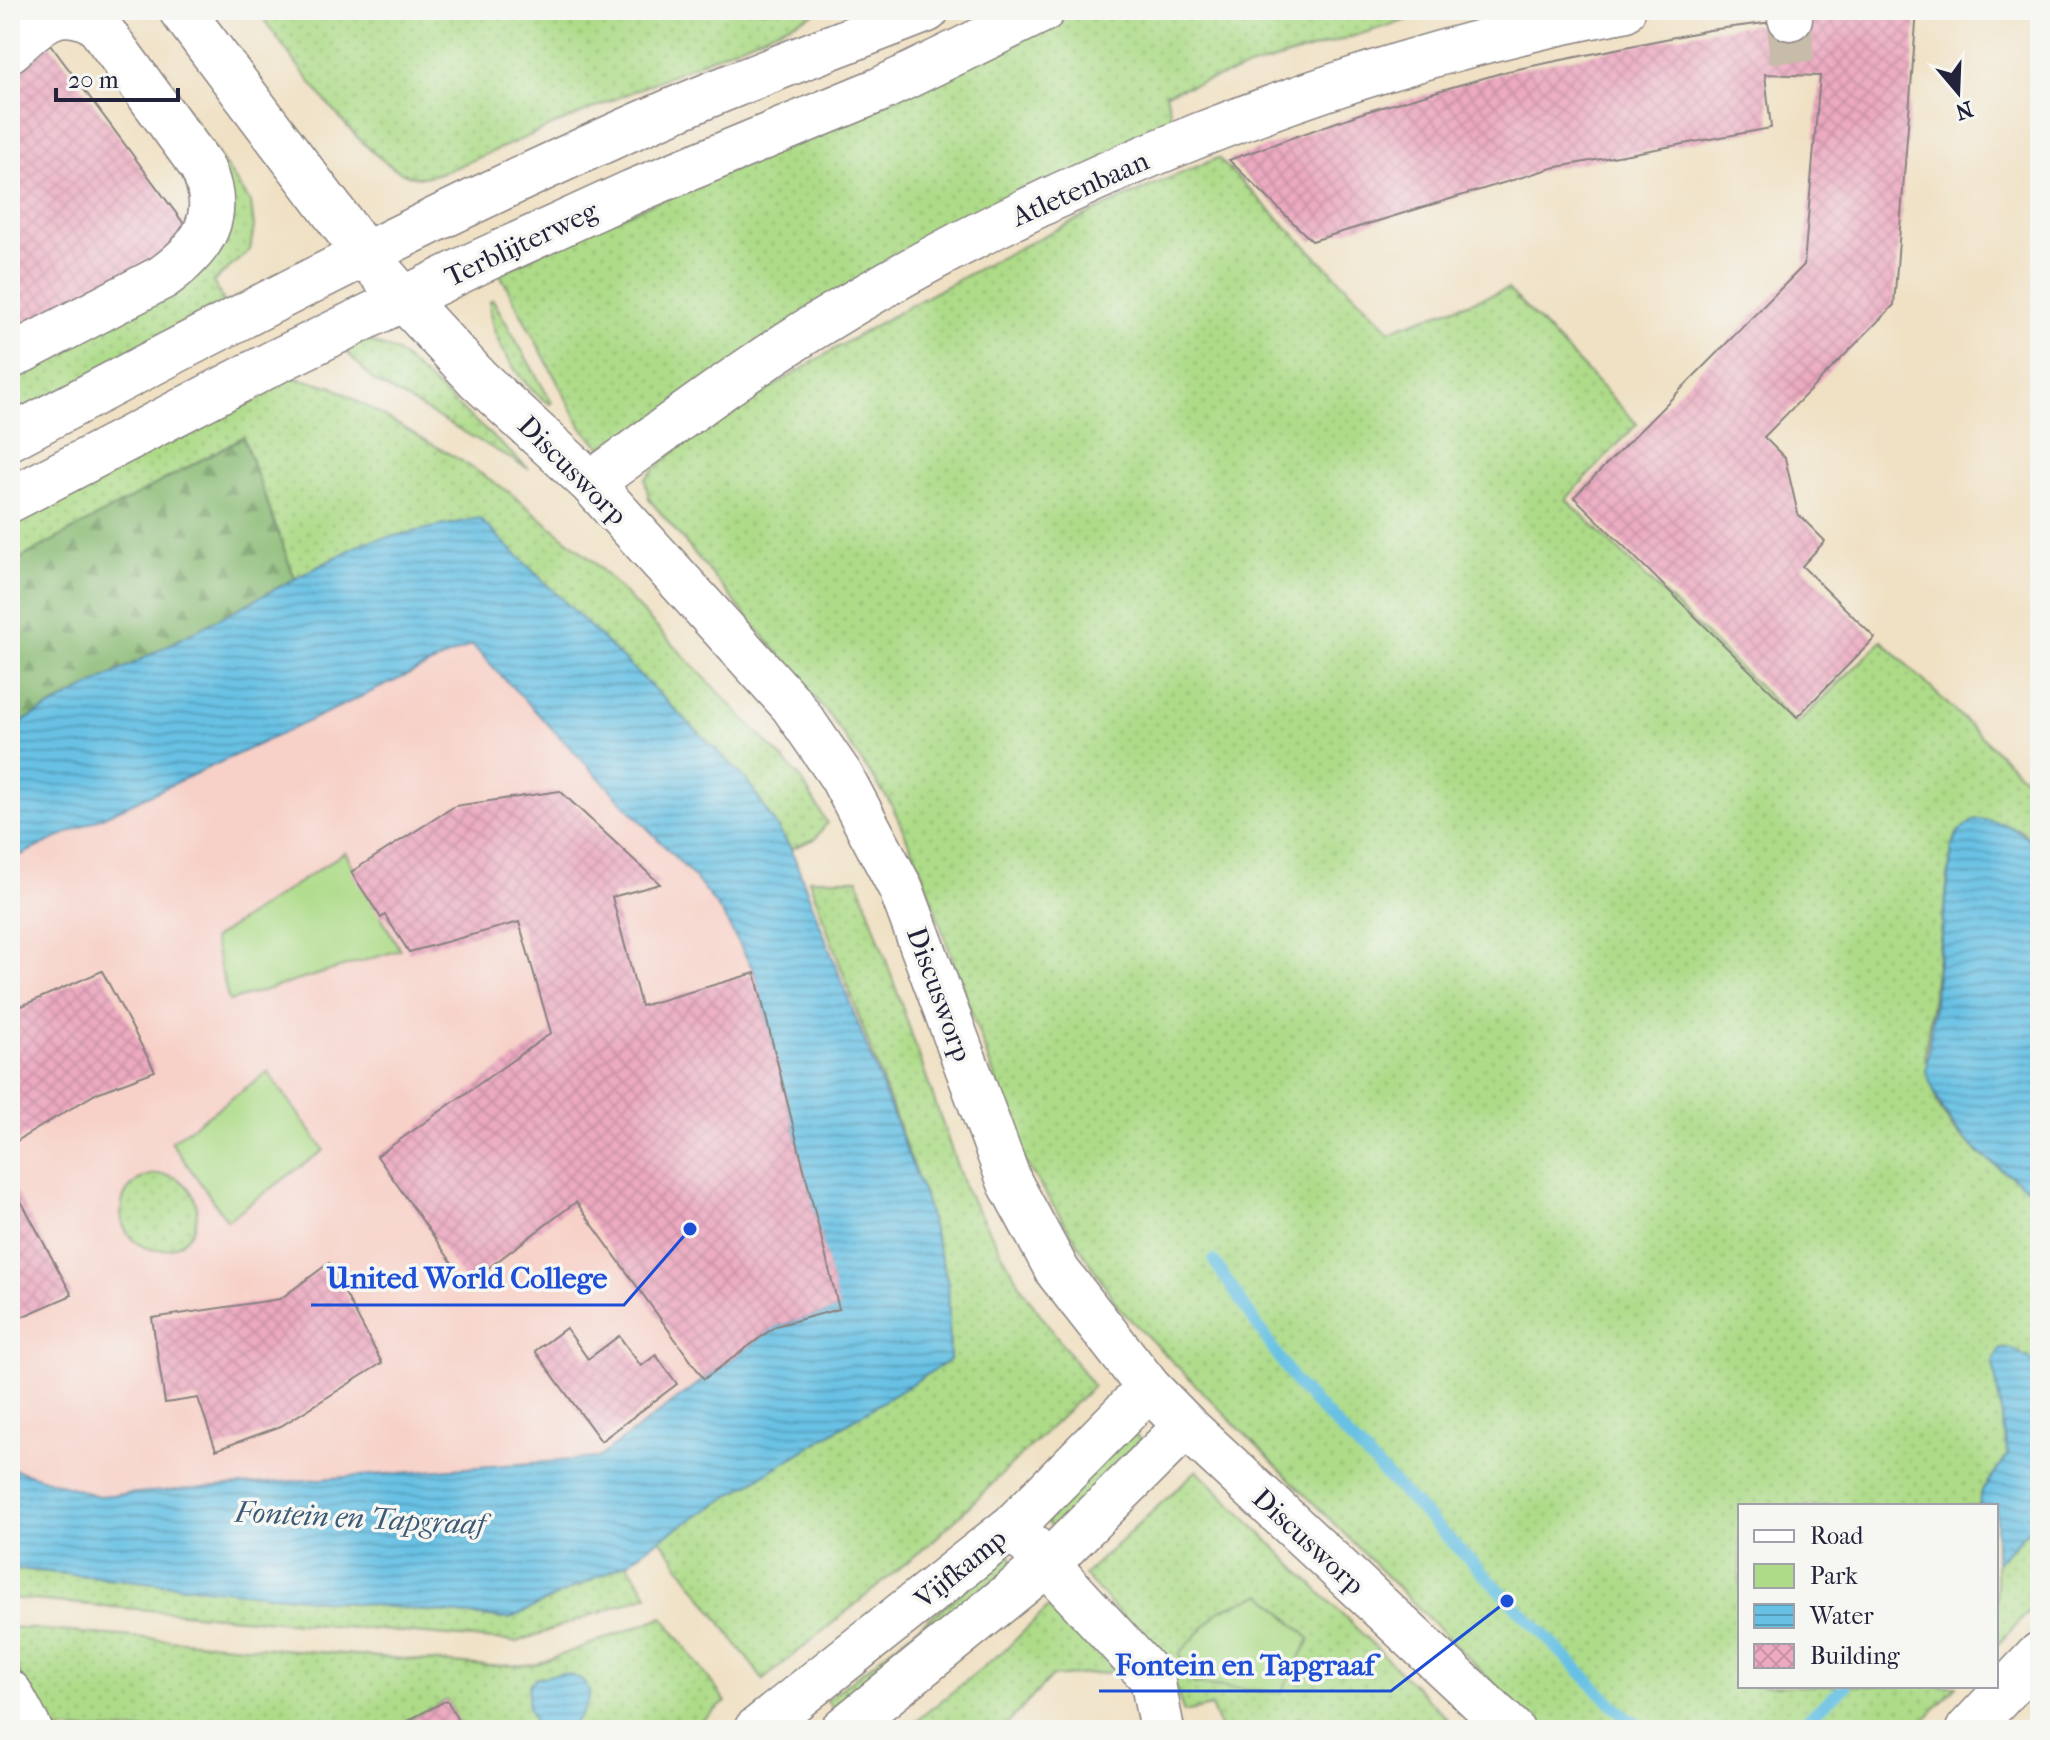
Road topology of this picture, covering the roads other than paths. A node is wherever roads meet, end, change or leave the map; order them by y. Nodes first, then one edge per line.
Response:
1 (181, 10) edge
2 (927, 10) edge
3 (1043, 10) edge
4 (1623, 10) edge
5 (10, 50) edge
6 (365, 254) junction
7 (403, 298) junction
8 (10, 357) edge
9 (10, 438) edge
10 (591, 483) junction
11 (10, 500) edge
12 (1149, 1388) junction
13 (1186, 1426) junction
14 (1013, 1526) junction
15 (1047, 1564) junction
16 (2040, 1654) edge
17 (10, 1693) edge
18 (762, 1728) edge
19 (30, 1730) edge
20 (842, 1730) edge
21 (1162, 1730) edge
22 (1512, 1730) edge
23 (1968, 1730) edge

1 - 6 street, Discusworp
2 - 6 street, Terblijterweg
3 - 7 street, Terblijterweg
4 - 10 street, Atletenbaan
5 - 8 street
6 - 7 street, Discusworp
6 - 9 street, Terblijterweg
7 - 10 street, Discusworp
7 - 11 street, Terblijterweg
10 - 12 street, Discusworp
12 - 13 street, Discusworp
12 - 14 street, Vijfkamp
13 - 15 street, Vijfkamp
13 - 22 street, Discusworp
14 - 15 street
14 - 18 street, Vijfkamp
15 - 20 street, Vijfkamp
15 - 21 street
16 - 23 street
17 - 19 street

